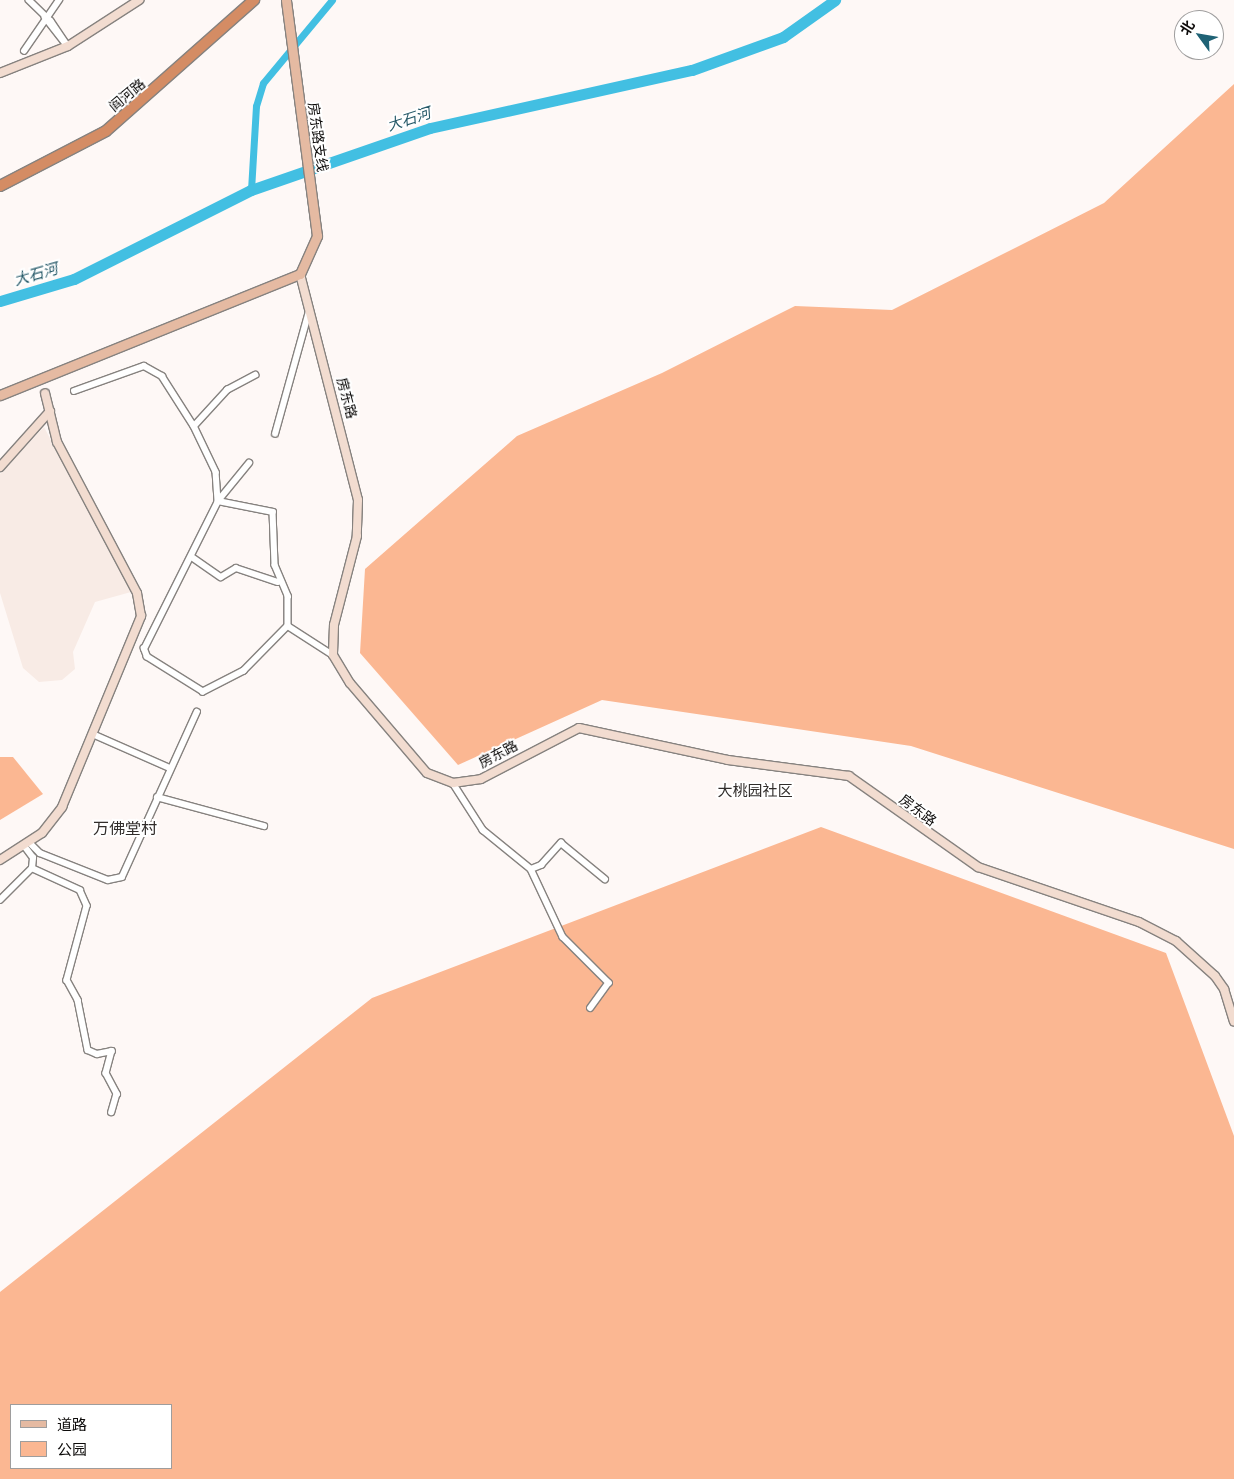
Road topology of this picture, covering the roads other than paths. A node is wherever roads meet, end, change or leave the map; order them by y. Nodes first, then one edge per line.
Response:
1 (59, 0) edge
2 (139, 0) edge
3 (254, 0) edge
4 (286, 0) edge
5 (32, 1) edge
6 (45, 17) junction
7 (68, 46) junction
8 (24, 51) dead end
9 (0, 73) edge
10 (0, 186) edge
11 (300, 274) junction
12 (310, 309) junction
13 (254, 375) dead end
14 (74, 391) dead end
15 (46, 393) dead end
16 (0, 395) edge
17 (50, 411) junction
18 (194, 426) junction
19 (276, 434) dead end
20 (249, 463) dead end
21 (0, 467) edge
22 (218, 501) junction
23 (192, 557) junction
24 (278, 582) junction
25 (288, 626) junction
26 (333, 655) junction
27 (197, 712) dead end
28 (95, 735) junction
29 (170, 768) junction
30 (453, 783) junction
31 (157, 797) junction
32 (264, 826) dead end
33 (27, 845) junction
34 (0, 860) edge
35 (32, 868) junction
36 (531, 869) junction
37 (605, 879) dead end
38 (0, 900) edge
39 (591, 1008) dead end
40 (1234, 1021) edge
41 (112, 1112) dead end

1 - 6 street
2 - 7 main road
3 - 10 highway, 阎河路
4 - 11 main road, 房东路支线
5 - 6 street
6 - 7 street
6 - 8 street
7 - 9 main road
11 - 12 main road, 房东路
11 - 16 main road
12 - 19 street
12 - 26 main road, 房东路
13 - 18 street
14 - 18 street
15 - 17 main road
17 - 21 main road
17 - 28 main road
18 - 22 street
20 - 22 street
22 - 23 street
22 - 24 street
23 - 24 street
23 - 25 street
24 - 25 street
25 - 26 street
26 - 30 main road, 房东路
27 - 29 street
28 - 29 street
28 - 33 main road
29 - 31 street
30 - 36 street
30 - 40 main road, 房东路
31 - 32 street
31 - 33 street
33 - 34 main road
33 - 35 street
35 - 38 street
35 - 41 street
36 - 37 street
36 - 39 street

